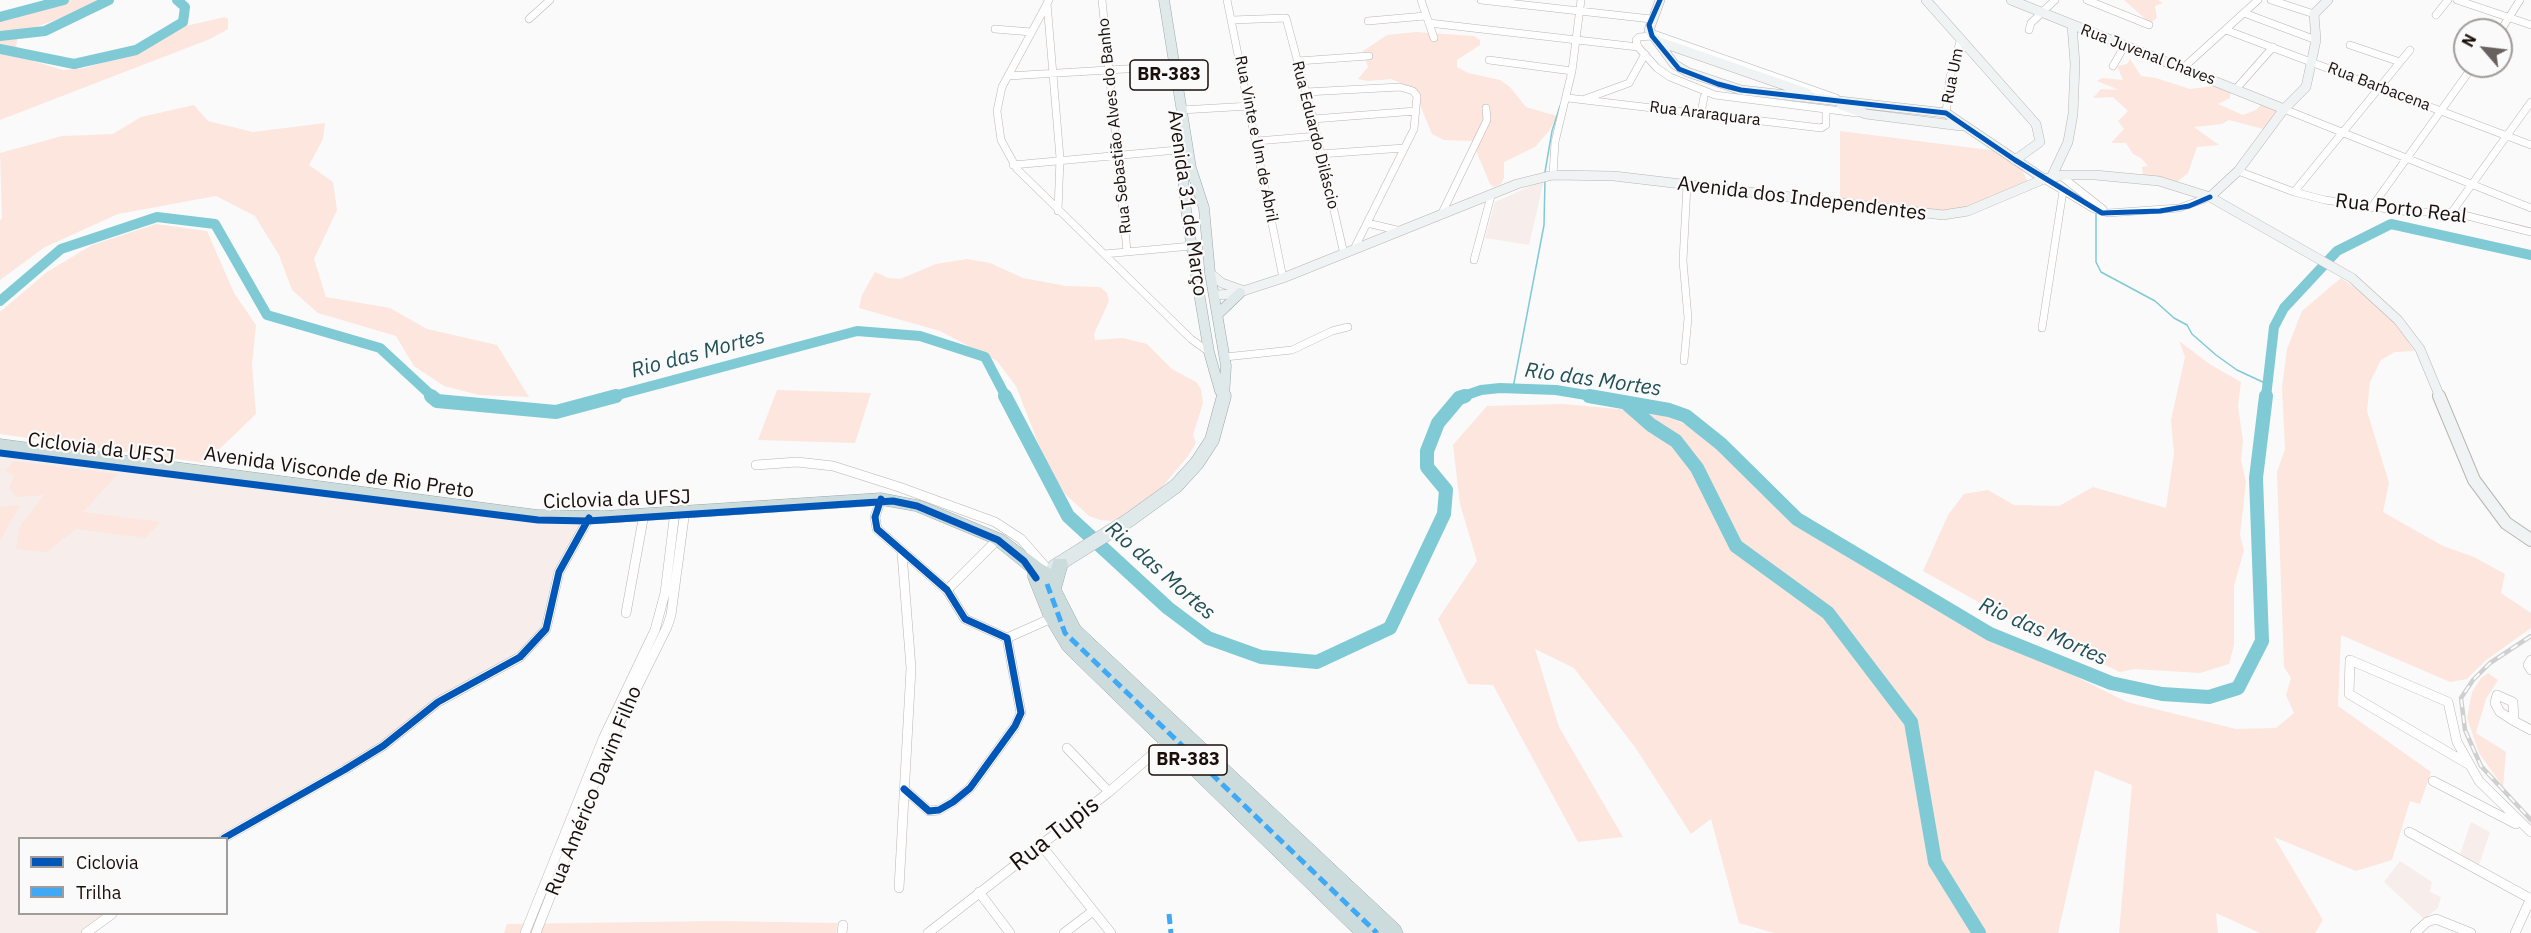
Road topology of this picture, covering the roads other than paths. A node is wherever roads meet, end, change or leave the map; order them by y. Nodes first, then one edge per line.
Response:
1 (550, 0) edge
2 (1102, 0) edge
3 (1158, 0) edge
4 (1164, 0) edge
5 (1227, 0) edge
6 (1421, 0) edge
7 (1481, 0) edge
8 (1581, 0) edge
9 (1660, 0) edge
10 (1926, 0) edge
11 (2011, 0) edge
12 (2055, 0) edge
13 (2087, 0) edge
14 (2258, 0) edge
15 (2271, 0) edge
16 (2328, 0) edge
17 (2448, 0) edge
18 (2457, 0) edge
19 (2520, 0) edge
20 (1048, 2) edge
21 (1577, 11) junction
22 (2042, 12) junction
23 (2244, 13) junction
24 (2314, 14) junction
25 (2436, 15) dead end
26 (1425, 16) junction
27 (2510, 18) joint
28 (529, 19) dead end
29 (2513, 19) edge
30 (1232, 20) junction
31 (1651, 20) junction
32 (1368, 21) dead end
33 (1429, 23) junction
34 (2072, 25) junction
35 (2149, 25) dead end
36 (2531, 25) edge
37 (995, 29) dead end
38 (2029, 30) dead end
39 (2226, 30) junction
40 (1031, 32) junction
41 (1166, 34) junction
42 (1653, 37) junction
43 (1434, 38) dead end
44 (1961, 38) junction
45 (1574, 40) junction
46 (2316, 40) junction
47 (2125, 45) junction
48 (2350, 45) dead end
49 (1638, 47) junction
50 (2273, 47) junction
51 (2410, 50) dead end
52 (1645, 54) junction
53 (1369, 56) dead end
54 (1489, 60) dead end
55 (1298, 61) junction
56 (2400, 62) junction
57 (2313, 63) junction
58 (1171, 66) junction
59 (2113, 66) dead end
60 (2183, 68) junction
61 (1108, 70) junction
62 (1570, 70) junction
63 (1054, 73) junction
64 (1008, 76) junction
65 (2464, 78) edge
66 (2379, 87) junction
67 (1406, 88) joint
68 (2236, 89) junction
69 (1306, 93) junction
70 (1704, 94) junction
71 (1568, 98) junction
72 (1824, 99) junction
73 (1582, 100) junction
74 (1845, 101) junction
75 (2531, 102) edge
76 (1250, 106) junction
77 (1486, 108) dead end
78 (2284, 109) junction
79 (1181, 110) junction
80 (1826, 110) junction
81 (2439, 110) junction
82 (1416, 111) junction
83 (1946, 113) junction
84 (1701, 114) junction
85 (1866, 114) junction
86 (1313, 119) junction
87 (1965, 126) junction
88 (2342, 132) junction
89 (2505, 135) junction
90 (1317, 136) junction
91 (1257, 141) junction
92 (2531, 145) edge
93 (1404, 148) junction
94 (1184, 149) junction
95 (1116, 154) junction
96 (1320, 154) junction
97 (2406, 158) junction
98 (1060, 159) junction
99 (2015, 160) junction
100 (1013, 165) junction
101 (2238, 171) junction
102 (1553, 174) junction
103 (2061, 176) junction
104 (2048, 179) junction
105 (2471, 184) junction
106 (1687, 185) junction
107 (2063, 191) junction
108 (2294, 192) junction
109 (1491, 196) junction
110 (2210, 197) junction
111 (2531, 207) edge
112 (1204, 208) junction
113 (2371, 208) junction
114 (1058, 211) junction
115 (2452, 212) junction
116 (1186, 213) junction
117 (2108, 213) junction
118 (1441, 215) junction
119 (2531, 220) edge
120 (1367, 223) junction
121 (1401, 231) junction
122 (2528, 231) edge
123 (1192, 246) junction
124 (1354, 249) junction
125 (1127, 251) junction
126 (1104, 254) junction
127 (1344, 254) junction
128 (1474, 260) dead end
129 (1210, 273) junction
130 (1283, 278) junction
131 (1197, 281) junction
132 (1242, 292) junction
133 (1215, 295) junction
134 (1219, 317) junction
135 (1204, 321) junction
136 (1348, 327) dead end
137 (2042, 328) dead end
138 (1209, 352) junction
139 (1224, 354) junction
140 (1684, 361) dead end
141 (1223, 404) junction
142 (0, 445) edge
143 (756, 465) dead end
144 (881, 499) junction
145 (680, 510) junction
146 (644, 514) junction
147 (590, 518) junction
148 (998, 539) junction
149 (2531, 540) edge
150 (902, 552) junction
151 (1049, 569) junction
152 (947, 590) junction
153 (626, 613) dead end
154 (1052, 618) junction
155 (1007, 638) junction
156 (2514, 721) dead end
157 (2531, 730) edge
158 (1173, 736) junction
159 (1067, 748) dead end
160 (2468, 764) junction
161 (2433, 781) dead end
162 (904, 789) junction
163 (1109, 792) junction
164 (2528, 830) edge
165 (2409, 832) dead end
166 (226, 837) edge
167 (1041, 845) junction
168 (899, 888) dead end
169 (979, 892) junction
170 (546, 896) junction
171 (2531, 899) edge
172 (1093, 911) junction
173 (111, 915) edge
174 (2467, 931) edge
175 (86, 933) edge
176 (525, 933) edge
177 (536, 933) edge
178 (928, 933) edge
179 (1010, 933) edge
180 (1064, 933) edge
181 (1111, 933) edge
182 (1367, 933) edge
183 (1393, 933) edge
184 (2415, 933) edge
185 (2515, 933) edge

1 - 28 street
2 - 61 street, Rua Sebastião Alves do Banho
3 - 41 main road, Avenida 31 de Março / BR-383
4 - 41 main road, Avenida 31 de Março / BR-383
5 - 30 street, Rua Vinte e Um de Abril
6 - 26 street
7 - 21 street
8 - 21 street
9 - 31 main road
10 - 44 main road
11 - 22 main road, Rua Juvenal Chaves
12 - 22 street
13 - 35 street
14 - 23 street
15 - 24 street
16 - 24 main road
17 - 25 street
18 - 27 street
19 - 27 street
20 - 40 street
20 - 63 street
21 - 31 street
21 - 45 street
22 - 34 main road, Rua Juvenal Chaves
22 - 38 street
23 - 39 street
23 - 46 street
24 - 46 main road
26 - 32 street
26 - 33 street
29 - 36 street
30 - 55 street, Rua Eduardo Diláscio
30 - 76 street, Rua Vinte e Um de Abril
31 - 42 main road
33 - 43 street
33 - 45 street
34 - 47 main road, Rua Juvenal Chaves
34 - 104 main road
37 - 40 street
39 - 50 street, Rua Barbacena
39 - 60 street
40 - 64 street
41 - 58 main road, Avenida 31 de Março / BR-383
42 - 49 street
42 - 72 main road
42 - 72 main road
42 - 74 street
44 - 83 street, Rua Um
44 - 99 main road
45 - 49 street
45 - 62 street
46 - 57 main road
47 - 59 street
47 - 60 main road, Rua Juvenal Chaves
48 - 56 street
49 - 52 street
50 - 57 street, Rua Barbacena
50 - 68 street
51 - 56 street
52 - 70 street
52 - 73 street
53 - 55 street
54 - 62 street
55 - 69 street, Rua Eduardo Diláscio
56 - 66 street
57 - 66 street, Rua Barbacena
57 - 78 main road
58 - 61 street
58 - 79 main road, Avenida 31 de Março / BR-383
58 - 94 main road, Avenida 31 de Março / BR-383
60 - 68 main road, Rua Juvenal Chaves
61 - 63 street
61 - 95 street, Rua Sebastião Alves do Banho
62 - 71 street
63 - 64 street
63 - 98 street
64 - 100 street
65 - 81 street
66 - 81 street, Rua Barbacena
66 - 88 street
67 - 69 street
67 - 82 street
68 - 78 main road, Rua Juvenal Chaves
69 - 86 street, Rua Eduardo Diláscio
70 - 80 street
70 - 84 street
71 - 73 street, Rua Araraquara
71 - 102 street
72 - 74 main road
72 - 85 main road
73 - 84 street, Rua Araraquara
74 - 83 main road
75 - 89 street
76 - 79 street
76 - 91 street, Rua Vinte e Um de Abril
77 - 118 street
78 - 88 street
78 - 101 main road
79 - 94 main road, Avenida 31 de Março / BR-383
80 - 84 street, Rua Araraquara
80 - 85 street
81 - 89 street, Rua Barbacena
81 - 97 street
82 - 86 street
82 - 93 street
83 - 87 main road
85 - 87 main road
86 - 90 street, Rua Eduardo Diláscio
87 - 99 main road
88 - 97 street
88 - 108 street
89 - 92 street, Rua Barbacena
89 - 105 street
90 - 91 street
90 - 96 street, Rua Eduardo Diláscio
91 - 130 street, Rua Vinte e Um de Abril
93 - 96 street
93 - 120 street
94 - 95 street
94 - 112 main road, Avenida 31 de Março / BR-383
94 - 116 main road, Avenida 31 de Março / BR-383
95 - 98 street
95 - 125 street, Rua Sebastião Alves do Banho
96 - 127 street, Rua Eduardo Diláscio
97 - 105 street
97 - 113 street
98 - 100 street
98 - 114 street
99 - 104 main road
100 - 114 street
101 - 108 street, Rua Porto Real
101 - 110 main road
102 - 106 main road, Avenida dos Independentes
102 - 109 main road, Avenida dos Independentes
103 - 104 main road, Avenida dos Independentes
103 - 110 main road, Avenida dos Independentes
103 - 117 street
104 - 106 main road, Avenida dos Independentes
104 - 107 street
105 - 111 street
105 - 115 street
106 - 140 street
107 - 117 street
107 - 137 street
108 - 113 street, Rua Porto Real
109 - 118 main road, Avenida dos Independentes
109 - 128 street
110 - 117 street
110 - 149 main road, Avenida dos Independentes
112 - 116 main road
112 - 129 main road, Avenida 31 de Março / BR-383
113 - 115 street, Rua Porto Real
114 - 126 street
115 - 122 street, Rua Porto Real
116 - 123 main road, Avenida 31 de Março / BR-383
118 - 121 main road, Avenida dos Independentes
119 - 122 street
120 - 121 street
120 - 124 street
121 - 124 main road, Avenida dos Independentes
123 - 125 street
123 - 131 main road, Avenida 31 de Março / BR-383
124 - 127 main road, Avenida dos Independentes
125 - 126 street
126 - 138 street
127 - 130 main road, Avenida dos Independentes
129 - 132 main road
129 - 133 main road, Avenida 31 de Março / BR-383
130 - 132 main road, Avenida dos Independentes
131 - 133 main road
131 - 135 main road, Avenida 31 de Março / BR-383
132 - 133 main road, Avenida dos Independentes
132 - 134 main road
133 - 134 main road, Avenida 31 de Março / BR-383
134 - 135 main road
134 - 139 main road, Avenida 31 de Março / BR-383
135 - 138 main road, Avenida 31 de Março / BR-383
136 - 139 street
138 - 139 main road
138 - 141 main road, Avenida 31 de Março / BR-383
139 - 141 main road, Avenida 31 de Março / BR-383
141 - 151 main road, Avenida 31 de Março / BR-383
142 - 147 highway, Avenida Visconde de Rio Preto
143 - 151 street
144 - 145 highway, Avenida Visconde de Rio Preto
144 - 148 highway, Avenida Visconde de Rio Preto
144 - 150 street
145 - 146 highway, Avenida Visconde de Rio Preto
145 - 170 street, Rua Américo Davim Filho
146 - 147 highway, Avenida Visconde de Rio Preto
146 - 153 street
147 - 166 street
148 - 151 highway
148 - 152 street
150 - 152 street
150 - 162 street
151 - 154 highway, BR-383
151 - 158 highway, BR-383
152 - 155 street
154 - 155 street
154 - 158 highway, BR-383
155 - 162 street
156 - 157 street
158 - 163 street, Rua Tupis
158 - 182 highway, BR-383
158 - 183 highway, BR-383
159 - 163 street
160 - 160 street
160 - 164 street
161 - 164 street
162 - 168 street
163 - 167 street, Rua Tupis
165 - 171 street
167 - 169 street, Rua Tupis
167 - 172 street
169 - 178 street, Rua Tupis
169 - 179 street
170 - 176 street, Rua Américo Davim Filho
170 - 177 street, Rua Américo Davim Filho
171 - 185 street
172 - 180 street
172 - 181 street
173 - 175 street
174 - 184 street

